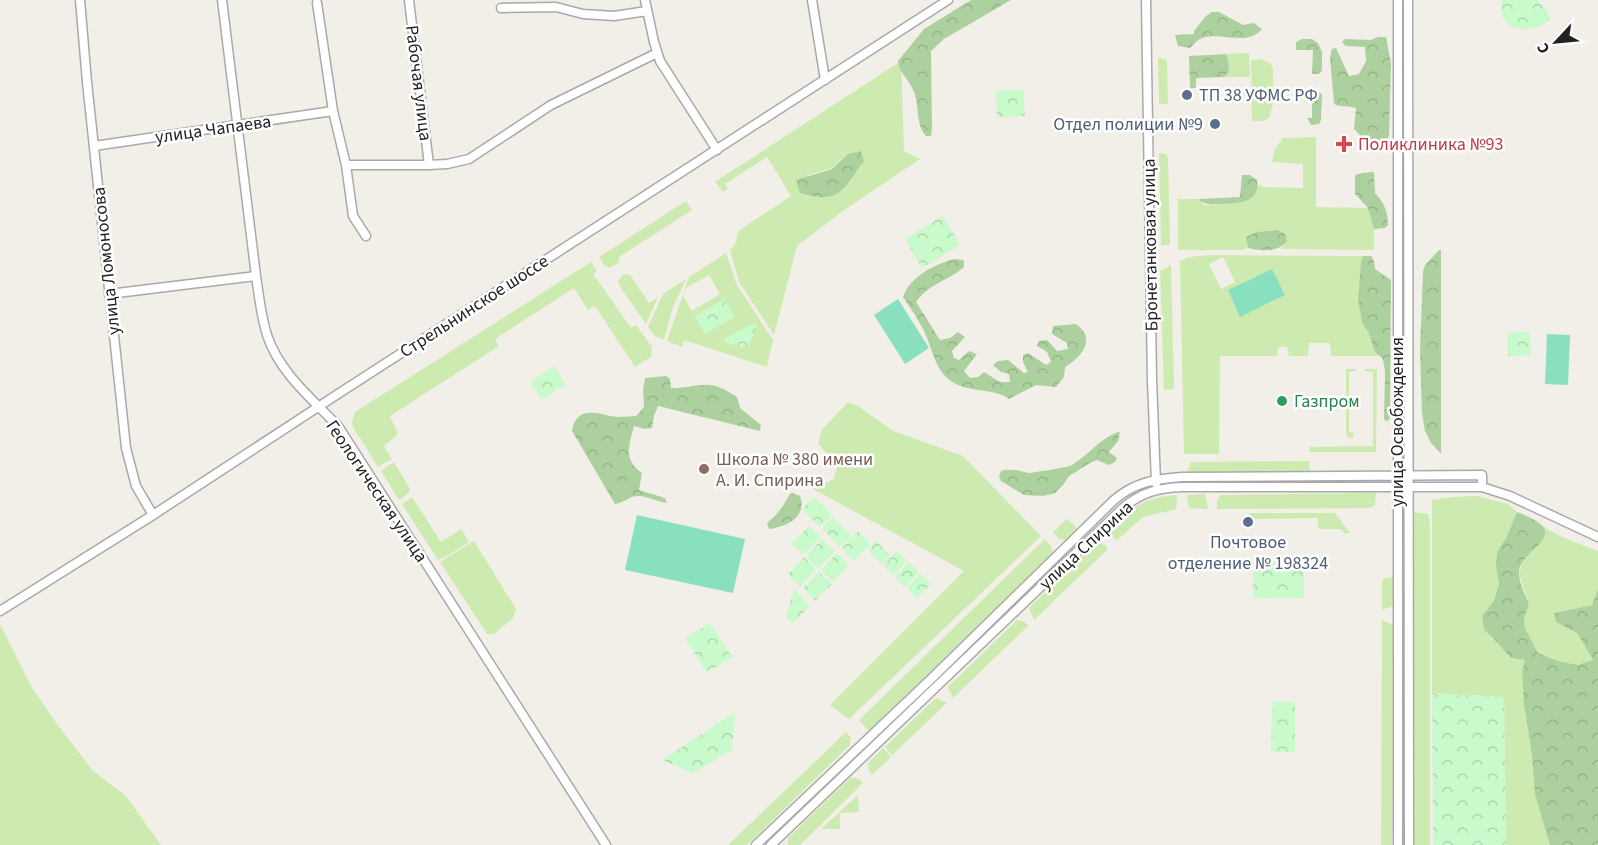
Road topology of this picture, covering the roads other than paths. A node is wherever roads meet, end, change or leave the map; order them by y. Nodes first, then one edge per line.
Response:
1 (80, 0) edge
2 (222, 0) edge
3 (409, 0) edge
4 (645, 0) edge
5 (812, 0) edge
6 (948, 0) edge
7 (1146, 0) edge
8 (1398, 0) edge
9 (1408, 0) edge
10 (317, 3) dead end
11 (501, 8) dead end
12 (647, 11) junction
13 (657, 53) junction
14 (825, 80) junction
15 (333, 111) junction
16 (238, 126) junction
17 (94, 146) junction
18 (717, 150) junction
19 (346, 165) junction
20 (429, 165) junction
21 (366, 236) dead end
22 (256, 276) junction
23 (109, 294) junction
24 (319, 406) junction
25 (1398, 476) junction
26 (1407, 476) junction
27 (1156, 479) junction
28 (1398, 486) junction
29 (1407, 486) junction
30 (1482, 487) junction
31 (1156, 489) junction
32 (153, 515) junction
33 (1598, 537) edge
34 (0, 611) edge
35 (606, 845) edge
36 (756, 845) edge
37 (771, 845) edge
38 (1398, 845) edge
39 (1409, 845) edge

1 - 17 street, улица Ломоносова
2 - 16 street, Геологическая улица
3 - 20 street, Рабочая улица
4 - 12 street
5 - 14 street
6 - 14 street, Стрельнинское шоссе
7 - 27 street, Бронетанковая улица
8 - 25 street, улица Освобождения
9 - 26 street, улица Освобождения
10 - 15 street
11 - 12 street
12 - 13 street
13 - 18 street
13 - 20 street
14 - 18 street, Стрельнинское шоссе
15 - 16 street, улица Чапаева
15 - 19 street
16 - 17 street, улица Чапаева
16 - 22 street, Геологическая улица
17 - 23 street, улица Ломоносова
18 - 24 street, Стрельнинское шоссе
19 - 20 street
19 - 21 street
22 - 23 street
22 - 24 street, Геологическая улица
23 - 32 street, улица Ломоносова
24 - 32 street, Стрельнинское шоссе
24 - 35 street, Геологическая улица
25 - 26 street, улица Спирина
25 - 27 street, улица Спирина
25 - 28 street, улица Освобождения
26 - 29 street, улица Освобождения
26 - 30 street, улица Спирина
27 - 31 street, Бронетанковая улица
27 - 36 street, улица Спирина
28 - 29 street, улица Спирина
28 - 31 street, улица Спирина
28 - 38 street, улица Освобождения
29 - 30 street, улица Спирина
29 - 39 street, улица Освобождения
30 - 33 street, улица Спирина
31 - 37 street, улица Спирина
32 - 34 street, Стрельнинское шоссе

